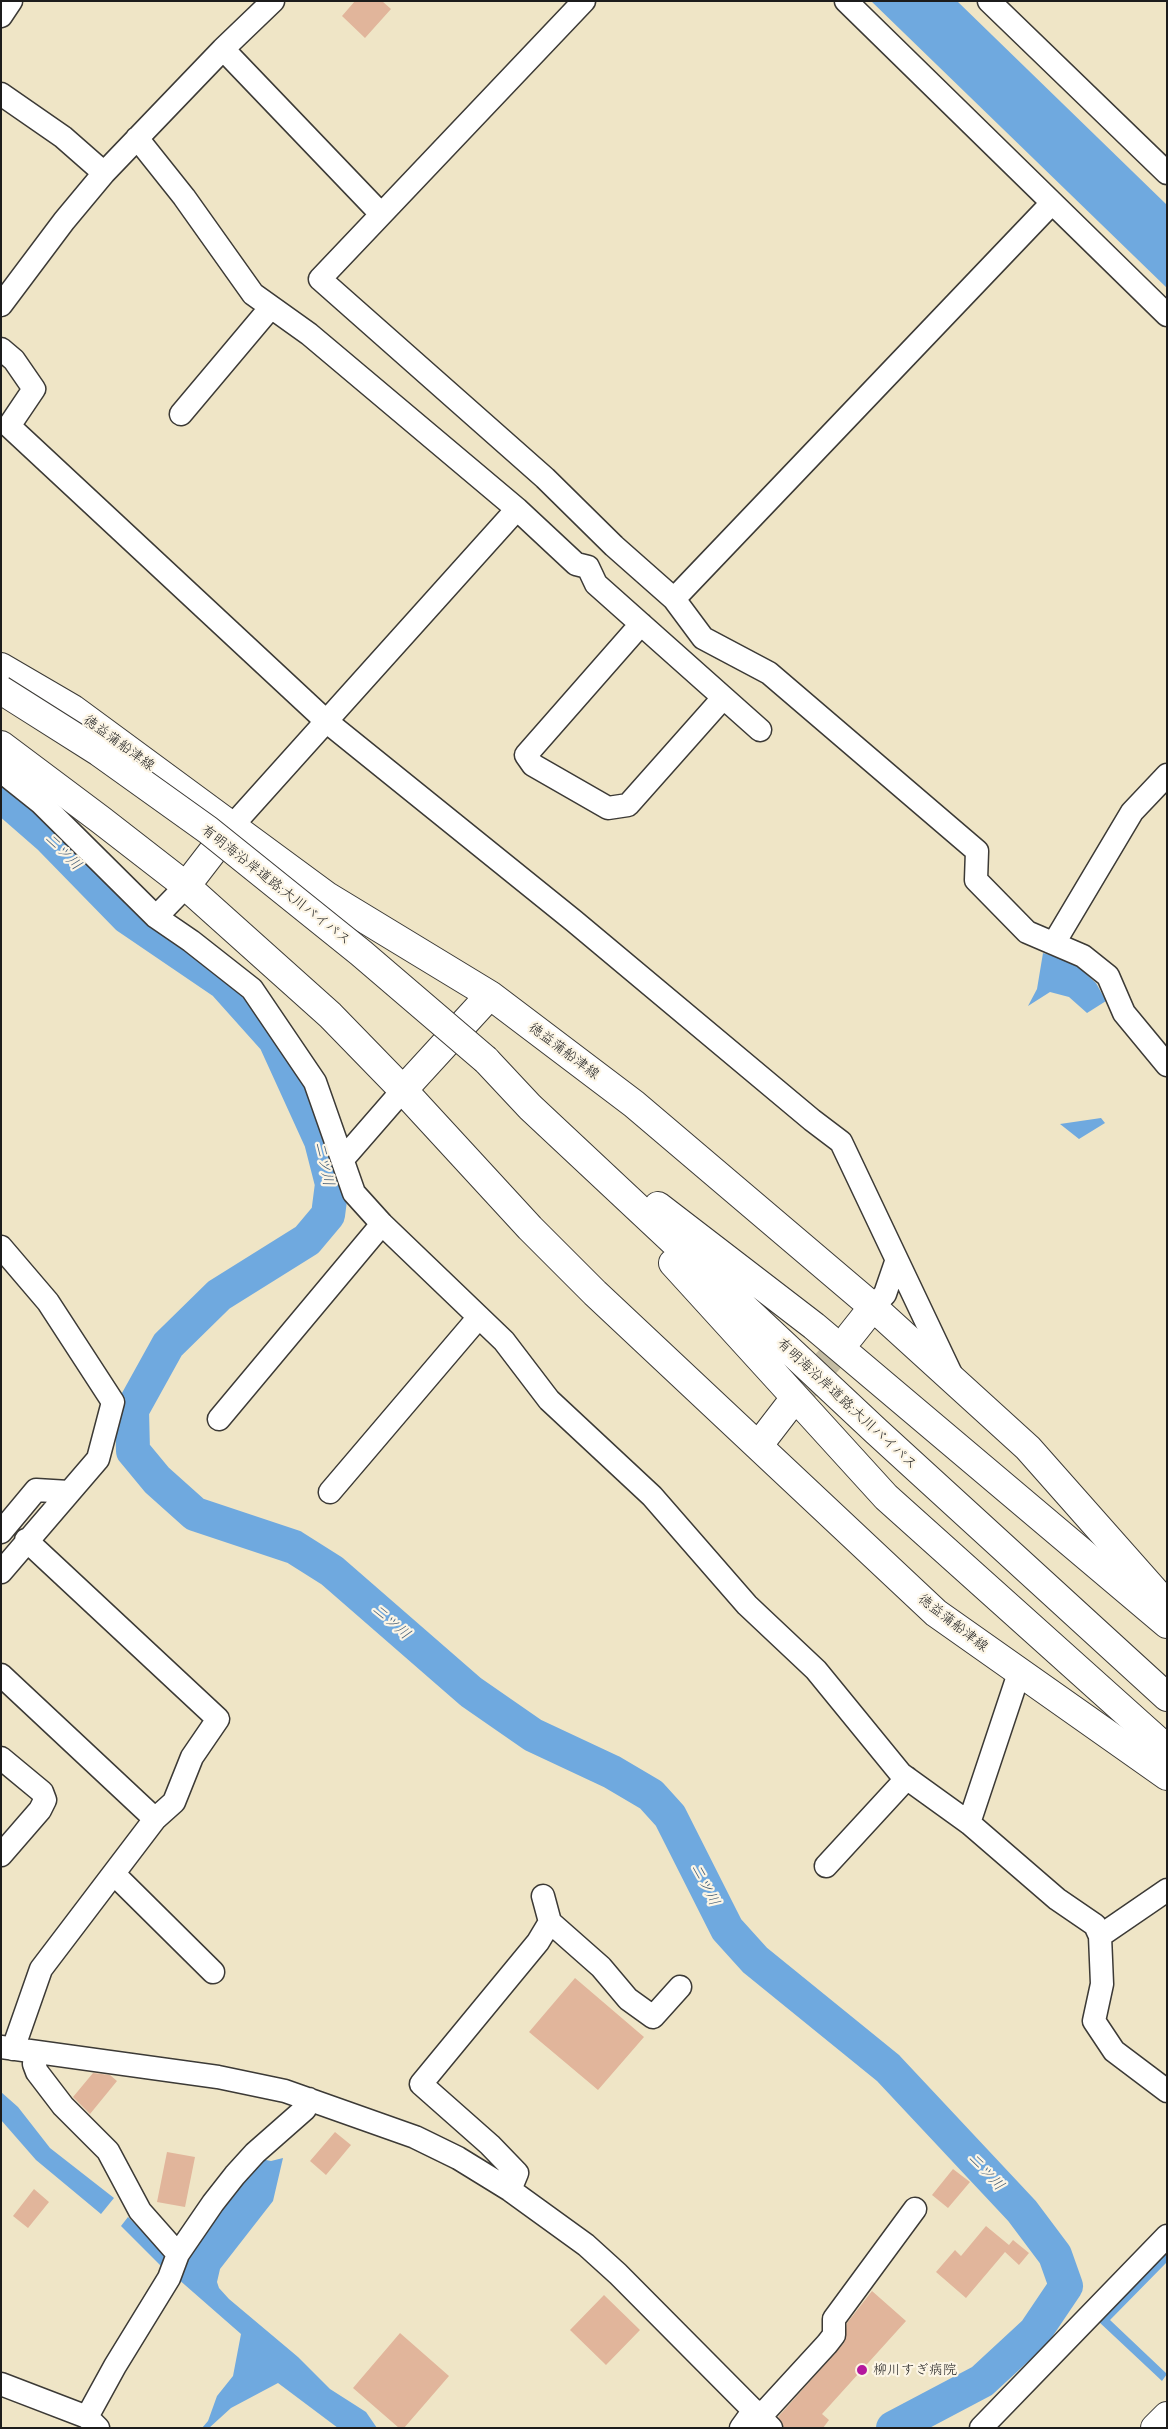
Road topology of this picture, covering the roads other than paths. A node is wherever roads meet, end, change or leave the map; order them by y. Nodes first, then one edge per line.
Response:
1 (11, 1) edge
2 (272, 1) edge
3 (584, 1) edge
4 (846, 1) edge
5 (989, 1) edge
6 (1, 16) edge
7 (223, 49) junction
8 (1, 94) edge
9 (137, 138) junction
10 (104, 173) junction
11 (1167, 173) edge
12 (1051, 204) junction
13 (381, 214) junction
14 (1, 304) edge
15 (271, 306) junction
16 (1167, 315) edge
17 (1, 349) edge
18 (181, 414) dead end
19 (517, 509) junction
20 (674, 600) junction
21 (641, 624) junction
22 (1, 668) edge
23 (1, 690) edge
24 (723, 698) junction
25 (1, 703) edge
26 (326, 721) junction
27 (760, 730) dead end
28 (1, 745) edge
29 (1, 772) edge
30 (1167, 775) edge
31 (233, 825) junction
32 (186, 886) junction
33 (156, 917) junction
34 (1054, 943) junction
35 (490, 996) junction
36 (482, 1065) junction
37 (1167, 1065) edge
38 (402, 1090) junction
39 (530, 1107) junction
40 (343, 1159) junction
41 (382, 1224) junction
42 (1, 1247) edge
43 (896, 1262) junction
44 (873, 1308) junction
45 (479, 1317) junction
46 (850, 1336) tunnel mouth
47 (954, 1381) junction
48 (788, 1407) tunnel mouth
49 (219, 1419) dead end
50 (758, 1446) junction
51 (68, 1492) junction
52 (330, 1492) dead end
53 (1, 1532) edge
54 (26, 1540) junction
55 (1, 1572) edge
56 (1167, 1606) edge
57 (1167, 1624) edge
58 (1019, 1673) junction
59 (1, 1675) edge
60 (1167, 1697) edge
61 (1167, 1749) edge
62 (1, 1758) edge
63 (1167, 1776) edge
64 (908, 1778) junction
65 (155, 1819) junction
66 (969, 1822) junction
67 (1, 1855) edge
68 (826, 1866) dead end
69 (114, 1874) junction
70 (1167, 1890) edge
71 (543, 1896) dead end
72 (550, 1922) junction
73 (1100, 1936) junction
74 (213, 1972) dead end
75 (680, 1987) dead end
76 (16, 2049) edge
77 (1167, 2091) edge
78 (309, 2099) junction
79 (510, 2190) junction
80 (915, 2210) dead end
81 (1167, 2236) edge
82 (178, 2254) junction
83 (1, 2384) edge
84 (1167, 2416) edge
85 (757, 2421) edge
86 (92, 2422) edge
87 (980, 2428) edge
88 (1155, 2428) edge

1 - 6 street
2 - 7 street
3 - 13 street
4 - 12 street
5 - 11 street
7 - 9 street
7 - 13 street
8 - 10 street
9 - 10 street
9 - 15 street
10 - 14 street
12 - 16 street
12 - 20 street
13 - 20 street
15 - 18 street
15 - 19 street
17 - 26 street
19 - 21 street
19 - 26 street
20 - 34 street
21 - 24 street
21 - 24 street
22 - 31 main road, 徳益蒲船津線
23 - 36 main road, 有明海沿岸道路;大川バイパス, bridge
24 - 27 street
25 - 36 main road, 有明海沿岸道路;大川バイパス
26 - 31 street
26 - 43 street
28 - 32 main road, 徳益蒲船津線
29 - 33 street
30 - 34 street
31 - 32 main road
31 - 35 main road, 徳益蒲船津線
32 - 33 street
32 - 38 main road, 徳益蒲船津線
33 - 40 street
34 - 37 street
35 - 38 main road
35 - 44 main road, 徳益蒲船津線
36 - 39 main road, 有明海沿岸道路;大川バイパス
38 - 40 street
38 - 50 main road, 徳益蒲船津線
39 - 57 main road
39 - 60 main road, 有明海沿岸道路;大川バイパス
39 - 61 main road
40 - 41 street
41 - 45 street
41 - 49 street
42 - 51 street
43 - 44 street
43 - 47 street
44 - 46 main road
44 - 47 main road, 徳益蒲船津線
45 - 52 street
45 - 64 street
47 - 56 main road, 徳益蒲船津線
48 - 50 main road
50 - 58 main road, 徳益蒲船津線
51 - 53 street
51 - 54 street
54 - 55 street
54 - 65 street
58 - 63 main road, 徳益蒲船津線
58 - 66 street
59 - 65 street
62 - 67 street
64 - 66 street
64 - 68 street
65 - 69 street
66 - 73 street
69 - 74 street
69 - 76 street
70 - 73 street
71 - 72 street
72 - 75 street
72 - 79 street
73 - 77 street
76 - 78 street
76 - 82 street
78 - 79 street
78 - 82 street
79 - 85 street
80 - 85 street
81 - 87 street
82 - 86 street
83 - 86 street
84 - 88 main road

